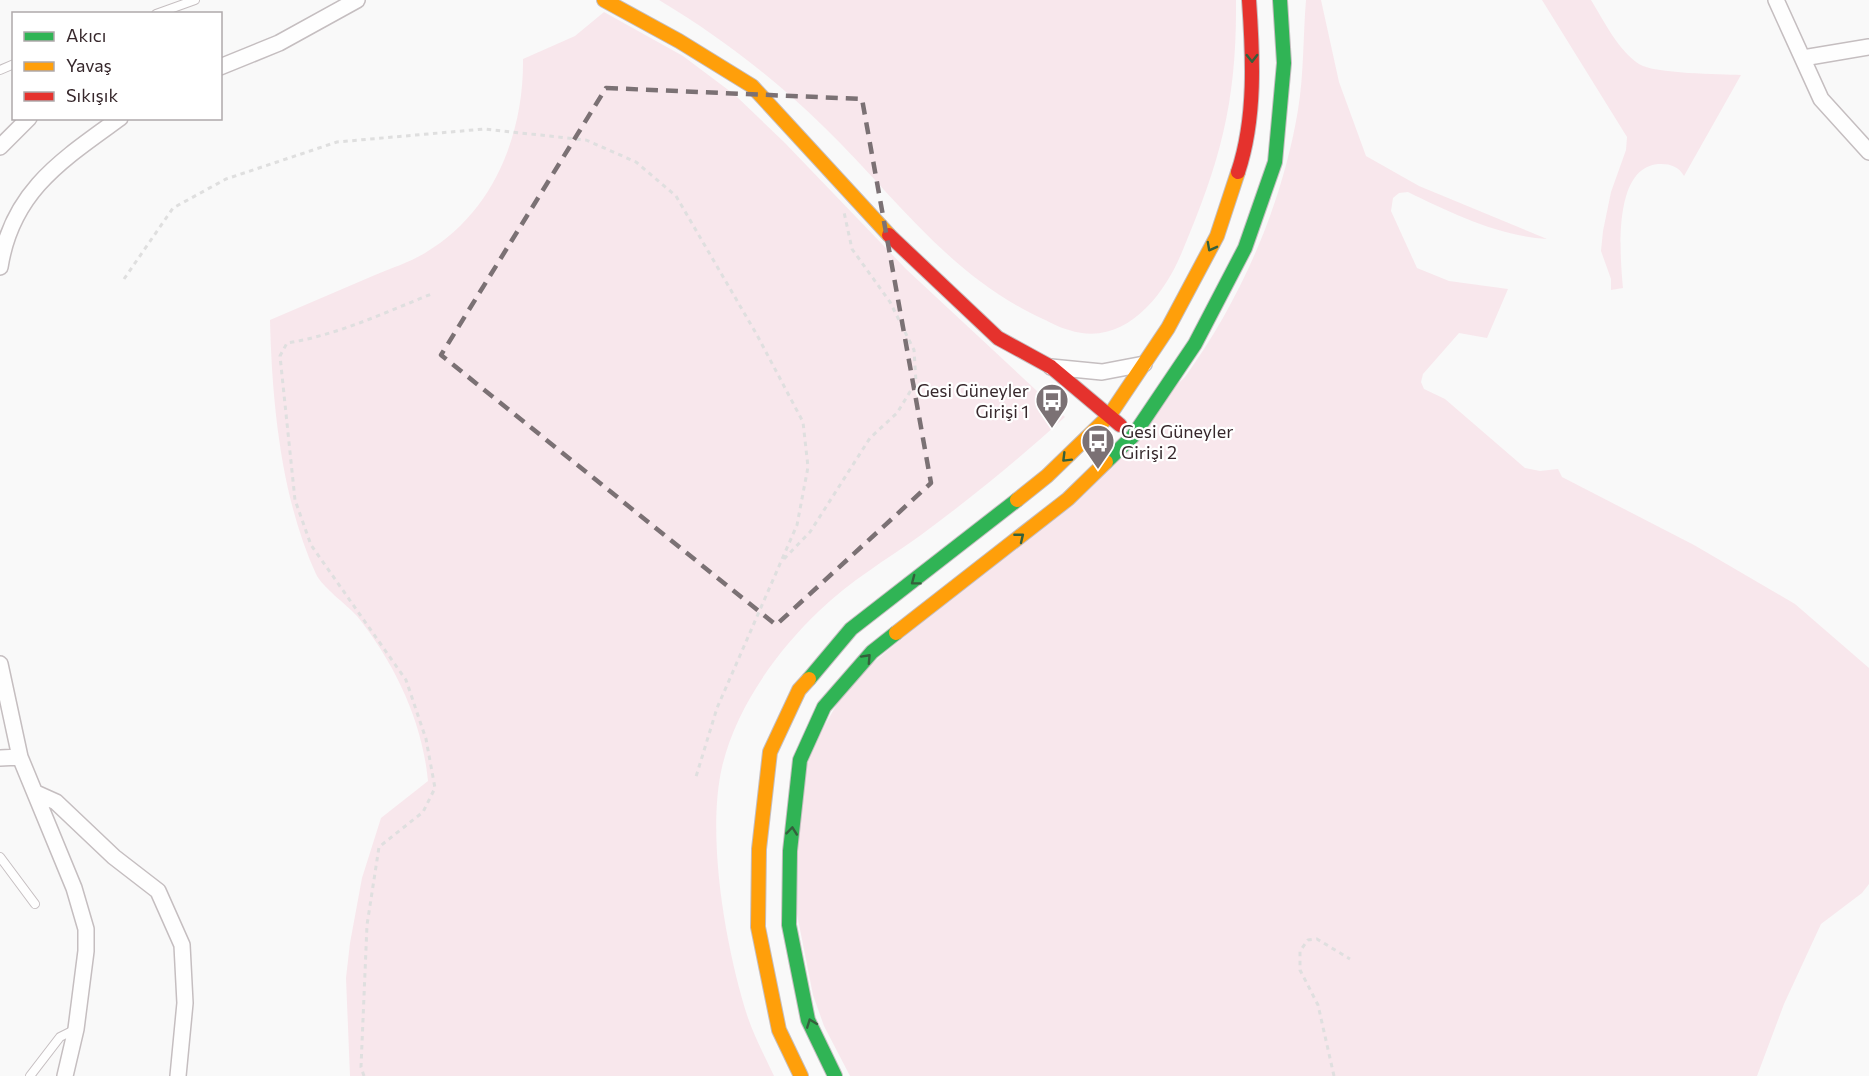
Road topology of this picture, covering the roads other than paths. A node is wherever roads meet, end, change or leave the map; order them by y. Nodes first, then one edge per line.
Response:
1 (195, 0) edge
2 (357, 0) edge
3 (604, 0) edge
4 (1249, 0) edge
5 (1280, 0) edge
6 (1776, 0) edge
7 (162, 12) edge
8 (1869, 47) edge
9 (1803, 58) junction
10 (222, 66) edge
11 (27, 120) edge
12 (117, 120) edge
13 (0, 147) edge
14 (1869, 152) edge
15 (0, 267) edge
16 (1144, 364) junction
17 (1052, 367) junction
18 (1109, 416) junction
19 (1133, 436) junction
20 (0, 664) edge
21 (20, 757) junction
22 (0, 758) edge
23 (36, 793) junction
24 (0, 857) edge
25 (34, 904) dead end
26 (76, 1029) junction
27 (30, 1076) edge
28 (65, 1076) edge
29 (178, 1076) edge
30 (801, 1076) edge
31 (835, 1076) edge

1 - 7 lane
2 - 10 street
3 - 17 street
4 -> 16 street
5 - 19 street
6 - 9 street
8 - 9 street
9 - 14 street
11 - 13 street
12 - 15 street
16 - 17 street
16 - 18 street
17 - 18 street
18 - 19 street
18 -> 30 street
31 -> 19 street
20 - 21 street
21 - 22 street
21 - 23 street
23 - 26 street
23 - 29 street
24 - 25 lane
26 - 27 lane
26 - 28 street

